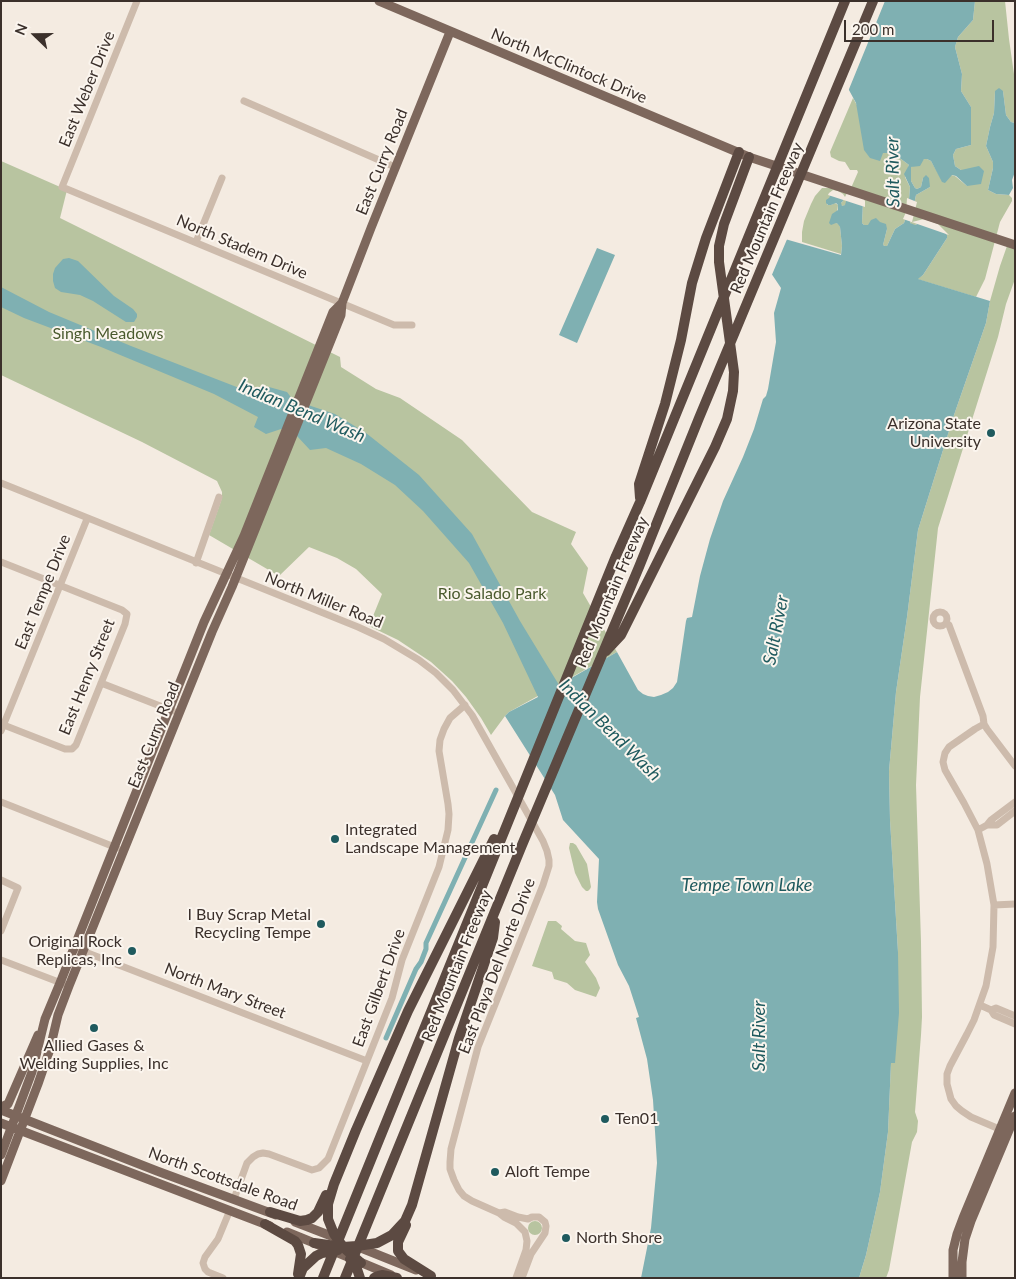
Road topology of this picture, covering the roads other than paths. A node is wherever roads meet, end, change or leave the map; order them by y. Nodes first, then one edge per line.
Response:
1 (137, 1) edge
2 (379, 1) edge
3 (845, 1) edge
4 (873, 1) edge
5 (450, 32) junction
6 (244, 101) dead end
7 (744, 154) junction
8 (395, 167) junction
9 (222, 178) dead end
10 (62, 187) joint
11 (196, 242) junction
12 (1015, 245) edge
13 (342, 303) junction
14 (412, 325) dead end
15 (287, 438) junction
16 (1, 483) edge
17 (219, 498) dead end
18 (640, 502) junction
19 (87, 519) junction
20 (1, 562) edge
21 (196, 562) junction
22 (226, 574) junction
23 (236, 578) junction
24 (60, 586) junction
25 (946, 622) dead end
26 (601, 656) junction
27 (101, 683) junction
28 (465, 705) junction
29 (169, 710) junction
30 (179, 714) junction
31 (984, 724) junction
32 (2, 727) edge
33 (1015, 766) edge
34 (1, 802) edge
35 (1015, 802) edge
36 (1015, 811) edge
37 (510, 815) junction
38 (988, 825) junction
39 (978, 830) junction
40 (114, 846) junction
41 (124, 850) junction
42 (548, 851) joint
43 (1, 880) edge
44 (1015, 904) edge
45 (994, 905) junction
46 (497, 908) junction
47 (1, 931) edge
48 (74, 948) junction
49 (84, 951) junction
50 (1, 960) edge
51 (60, 983) junction
52 (69, 986) junction
53 (980, 1005) junction
54 (991, 1010) junction
55 (1015, 1016) edge
56 (45, 1019) junction
57 (1015, 1024) edge
58 (367, 1061) junction
59 (1015, 1093) edge
60 (1, 1108) edge
61 (1015, 1116) edge
62 (21, 1117) junction
63 (1, 1123) edge
64 (16, 1128) junction
65 (1004, 1130) junction
66 (1, 1155) edge
67 (1, 1181) edge
68 (334, 1184) junction
69 (183, 1192) junction
70 (234, 1199) junction
71 (412, 1205) junction
72 (230, 1210) junction
73 (268, 1211) junction
74 (499, 1213) junction
75 (528, 1219) junction
76 (265, 1224) junction
77 (525, 1232) junction
78 (542, 1236) junction
79 (314, 1243) joint
80 (341, 1247) junction
81 (370, 1252) joint
82 (361, 1263) joint
83 (346, 1277) edge
84 (432, 1277) edge
85 (223, 1278) edge
86 (298, 1278) edge
87 (323, 1278) edge
88 (360, 1278) edge
89 (374, 1278) edge
90 (397, 1278) edge
91 (516, 1278) edge
92 (522, 1278) edge
93 (953, 1278) edge
94 (962, 1278) edge

1 - 10 street, East Weber Drive
2 - 5 main road, North McClintock Drive
3 - 18 highway, Red Mountain Freeway
4 - 26 highway, Red Mountain Freeway
5 - 7 main road, North McClintock Drive
5 - 8 main road, East Curry Road
6 - 8 street
7 - 12 main road, North McClintock Drive
7 - 18 highway
7 - 26 highway
8 - 13 main road, East Curry Road
9 - 11 street
10 - 11 street, North Stadem Drive
11 - 13 street, North Stadem Drive
13 - 14 street, North Stadem Drive
13 - 15 main road, East Curry Road
15 - 22 main road, East Curry Road
15 - 23 main road, East Curry Road
16 - 19 street, North Miller Road
17 - 21 street
18 - 37 highway, Red Mountain Freeway
19 - 21 street, North Miller Road
19 - 24 street, East Tempe Drive
20 - 24 street
21 - 22 street, North Miller Road
22 - 23 street, North Miller Road
22 - 29 main road, East Curry Road
23 - 28 street, North Miller Road
23 - 30 main road, East Curry Road
24 - 27 street, East Henry Street
24 - 32 street, East Tempe Drive
25 - 31 street
26 - 46 highway, Red Mountain Freeway
27 - 29 street
27 - 32 street, East Henry Street
28 - 42 street, North Miller Road
28 - 58 street, East Gilbert Drive
29 - 30 street
29 - 40 main road, East Curry Road
30 - 41 main road, East Curry Road
31 - 33 street
31 - 39 street
34 - 40 street
35 - 38 street
36 - 38 street
37 - 68 highway
37 - 87 highway, Red Mountain Freeway
38 - 39 street
39 - 45 street
40 - 41 street
40 - 48 main road, East Curry Road
41 - 49 main road, East Curry Road
42 - 74 street, East Playa Del Norte Drive
43 - 47 street
44 - 45 street
45 - 53 street
46 - 71 highway
46 - 83 highway, Red Mountain Freeway
48 - 49 street, North Mary Street
48 - 51 main road, East Curry Road
49 - 52 main road, East Curry Road
49 - 58 street, North Mary Street
50 - 51 street
51 - 52 street
51 - 56 main road, East Curry Road
52 - 62 main road, East Curry Road
53 - 54 street
53 - 65 street
54 - 55 street
54 - 57 street
56 - 60 main road
56 - 62 main road, East Curry Road
58 - 70 street, East Gilbert Drive
59 - 65 main road
60 - 62 main road, North Scottsdale Road
61 - 65 main road
62 - 64 main road, East Curry Road
62 - 70 main road, North Scottsdale Road
63 - 64 main road, North Scottsdale Road
64 - 66 main road, East Curry Road
64 - 67 main road, East Curry Road
64 - 69 main road, North Scottsdale Road
65 - 93 main road
65 - 94 main road
68 - 73 highway
68 - 80 highway
69 - 70 main road
69 - 72 main road, North Scottsdale Road
70 - 73 main road, North Scottsdale Road
71 - 80 highway
71 - 84 highway
72 - 73 main road
72 - 76 main road, North Scottsdale Road
72 - 85 street
73 - 80 main road, North Scottsdale Road
74 - 75 street, East Playa Del Norte Drive
74 - 77 street, East Playa Del Norte Drive
75 - 77 street
75 - 78 street, East Playa Del Norte Drive
76 - 79 main road, North Scottsdale Road
76 - 86 highway
77 - 78 street, East Playa Del Norte Drive
77 - 91 street
78 - 92 street
79 - 80 highway
80 - 81 highway
80 - 82 highway
80 - 86 highway
80 - 88 highway
81 - 84 main road
82 - 90 main road
89 - 90 highway

